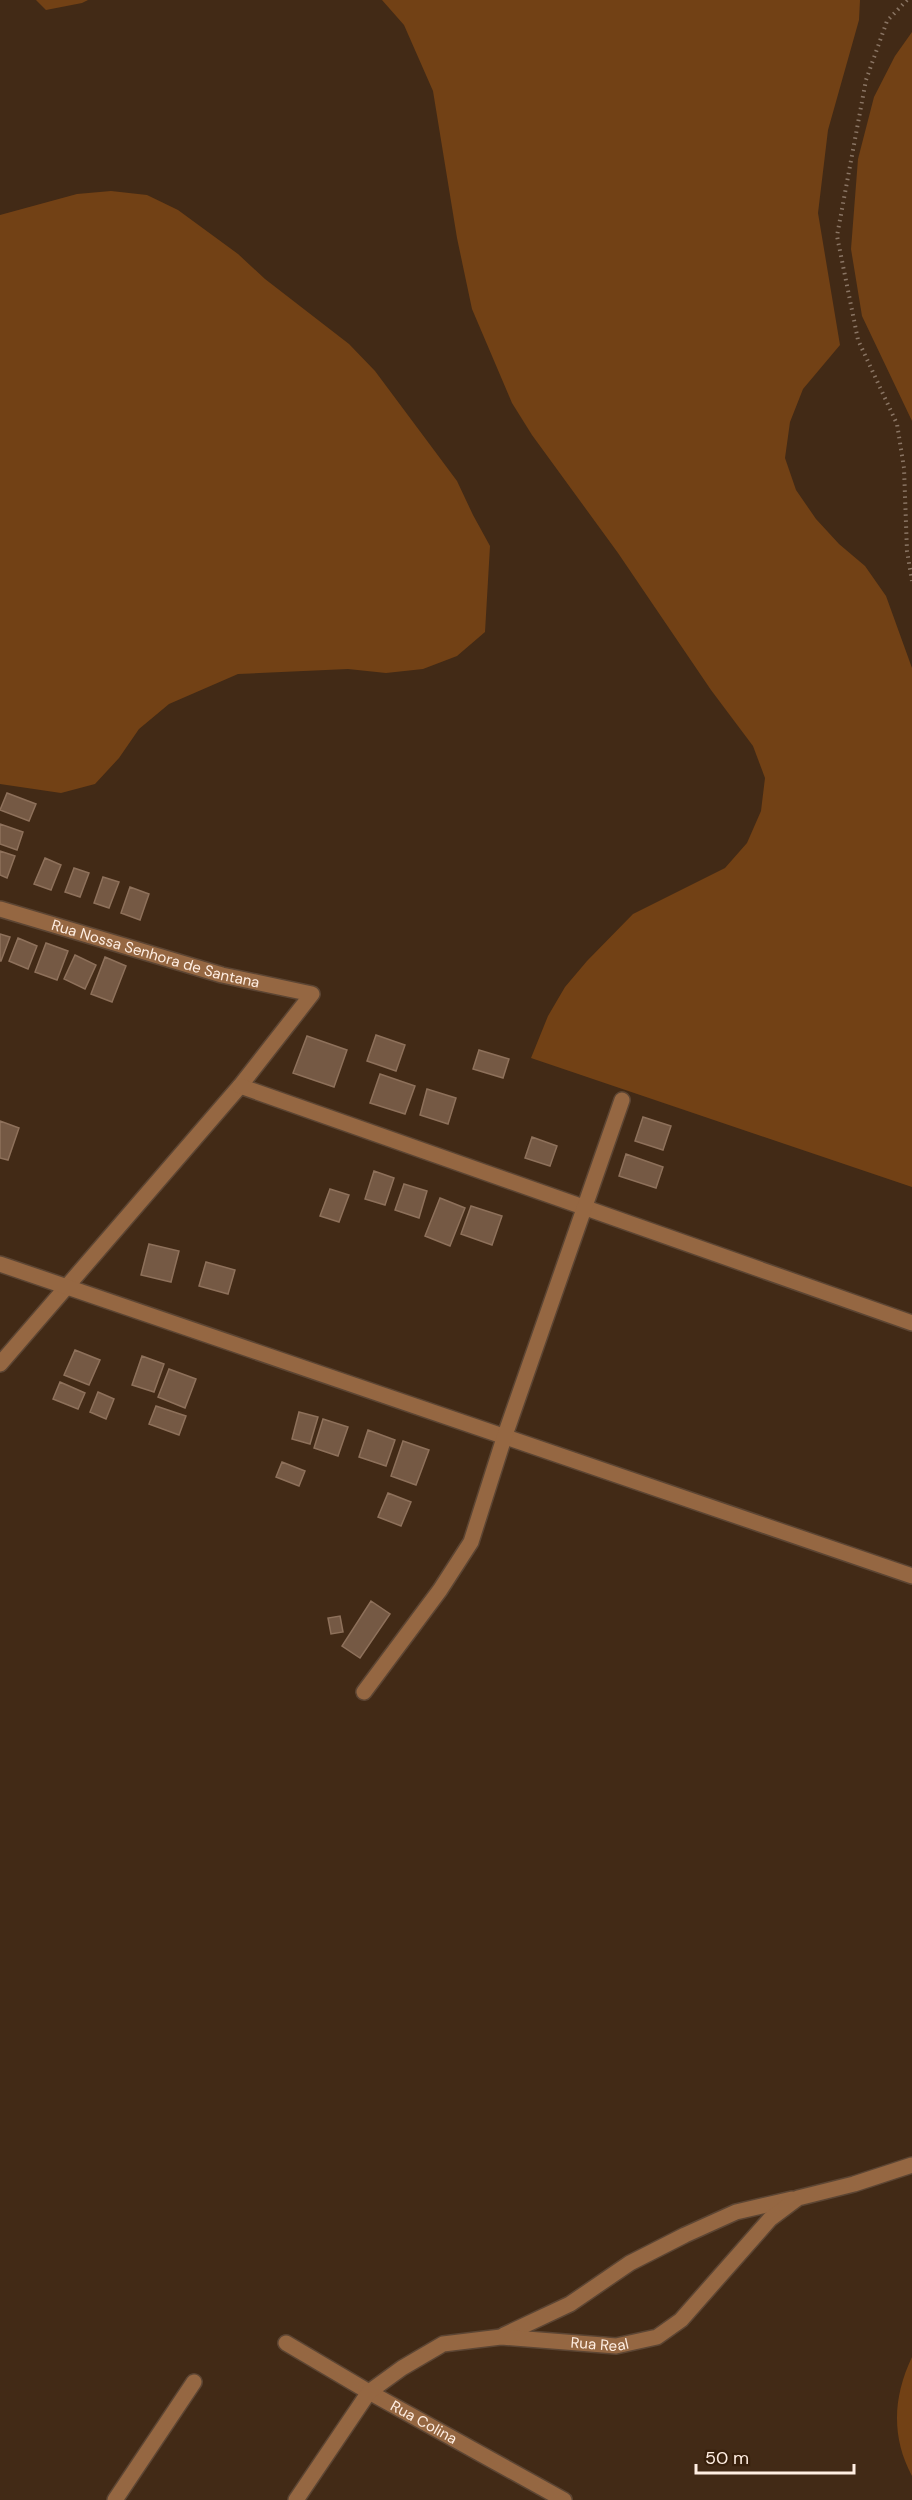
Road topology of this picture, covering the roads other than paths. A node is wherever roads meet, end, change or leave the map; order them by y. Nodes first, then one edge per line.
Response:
1 (0, 909) edge
2 (240, 1086) junction
3 (622, 1100) dead end
4 (585, 1208) junction
5 (0, 1264) edge
6 (69, 1286) junction
7 (912, 1323) edge
8 (0, 1364) edge
9 (504, 1438) junction
10 (912, 1576) edge
11 (364, 1692) dead end
12 (912, 2165) edge
13 (798, 2198) junction
14 (501, 2337) junction
15 (286, 2343) dead end
16 (194, 2382) dead end
17 (369, 2392) junction
18 (115, 2500) edge
19 (296, 2500) edge
20 (564, 2500) edge

1 - 2 street, Rua Nossa Senhora de Santana
2 - 4 street
2 - 6 street
3 - 4 street
4 - 7 street
4 - 9 street
5 - 6 street
6 - 8 street
6 - 9 street
9 - 10 street
9 - 11 street
12 - 13 street, Rua Real
13 - 14 street
13 - 14 street, Rua Real
14 - 17 street, Rua Real
15 - 17 street, Rua Colina
16 - 18 street
17 - 19 street, Rua Real
17 - 20 street, Rua Colina

